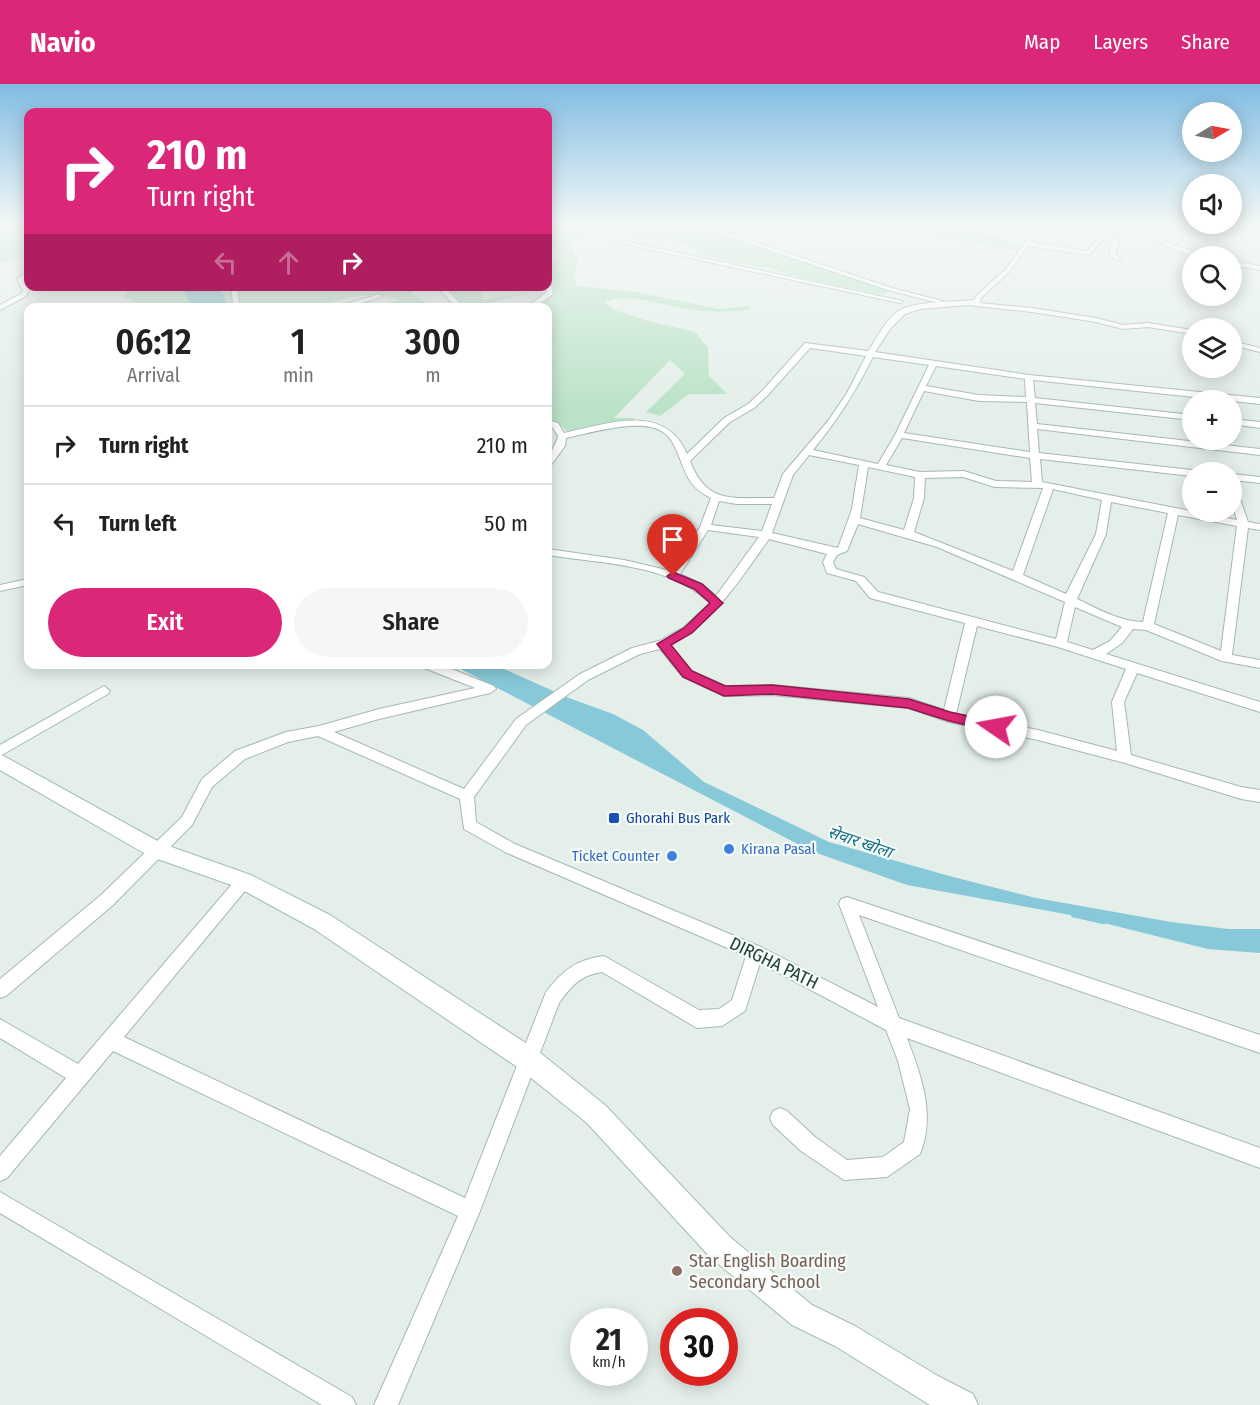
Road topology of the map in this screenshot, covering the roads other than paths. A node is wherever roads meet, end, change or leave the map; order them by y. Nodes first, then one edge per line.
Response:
1 (842, 287) edge
2 (883, 287) edge
3 (990, 287) edge
4 (26, 291) edge
5 (446, 291) edge
6 (550, 291) edge
7 (24, 295) junction
8 (380, 296) dead end
9 (0, 297) edge
10 (353, 303) edge
11 (457, 303) edge
12 (536, 303) edge
13 (959, 304) junction
14 (920, 307) junction
15 (0, 308) edge
16 (1182, 330) edge
17 (1242, 346) edge
18 (1260, 350) edge
19 (870, 355) junction
20 (933, 364) junction
21 (1029, 377) junction
22 (923, 388) junction
23 (1031, 400) junction
24 (1257, 400) edge
25 (1260, 411) edge
26 (1182, 416) edge
27 (1242, 423) edge
28 (552, 424) edge
29 (1260, 425) edge
30 (1034, 426) junction
31 (899, 435) junction
32 (562, 436) junction
33 (807, 452) junction
34 (1260, 452) edge
35 (1037, 456) junction
36 (552, 457) edge
37 (686, 460) junction
38 (864, 464) junction
39 (881, 466) junction
40 (1182, 471) edge
41 (920, 475) junction
42 (1242, 478) edge
43 (1260, 480) edge
44 (1037, 483) junction
45 (1049, 485) junction
46 (716, 497) junction
47 (1107, 498) junction
48 (778, 501) junction
49 (1174, 511) junction
50 (854, 520) junction
51 (1242, 520) edge
52 (1243, 523) junction
53 (705, 527) junction
54 (1260, 527) edge
55 (908, 534) junction
56 (766, 536) junction
57 (834, 552) junction
58 (552, 553) edge
59 (673, 576) junction
60 (1017, 576) junction
61 (24, 583) edge
62 (0, 588) edge
63 (1071, 601) junction
64 (717, 603) junction
65 (972, 620) junction
66 (1129, 625) junction
67 (1148, 626) junction
68 (663, 644) junction
69 (1061, 644) junction
70 (1092, 654) junction
71 (1226, 658) junction
72 (1260, 664) edge
73 (1133, 668) junction
74 (439, 669) edge
75 (104, 691) dead end
76 (1260, 707) edge
77 (949, 717) junction
78 (319, 731) junction
79 (0, 751) edge
80 (1125, 758) junction
81 (0, 762) edge
82 (467, 796) junction
83 (1260, 796) edge
84 (156, 850) junction
85 (244, 881) junction
86 (755, 952) junction
87 (0, 990) edge
88 (893, 1024) junction
89 (0, 1028) edge
90 (110, 1040) junction
91 (1260, 1044) edge
92 (529, 1060) junction
93 (80, 1076) junction
94 (780, 1118) dead end
95 (1260, 1158) edge
96 (0, 1171) edge
97 (0, 1202) edge
98 (470, 1211) junction
99 (926, 1396) edge
100 (344, 1405) edge
101 (386, 1405) edge
102 (963, 1405) edge

1 - 14 street
2 - 13 street
3 - 13 street
4 - 7 street
5 - 11 street
6 - 12 street
7 - 9 street
7 - 15 street
8 - 10 street
13 - 14 street
13 - 16 street
14 - 19 street
17 - 18 street
19 - 20 street
19 - 33 street
19 - 37 street
20 - 21 street
20 - 22 street
21 - 23 street
21 - 24 street
22 - 23 street
22 - 31 street
23 - 26 street
23 - 30 street
24 - 25 street
27 - 29 street
28 - 32 street
30 - 34 street
30 - 35 street
31 - 35 street
31 - 39 street
32 - 36 street
32 - 37 street
33 - 38 street
33 - 48 street
35 - 40 street
35 - 44 street
37 - 46 street
38 - 39 street
38 - 50 street
39 - 41 street
41 - 44 street
41 - 55 street
42 - 43 street
44 - 45 street
45 - 47 street
45 - 60 street
46 - 48 street
46 - 53 street
47 - 49 street
47 - 63 street
48 - 56 street
49 - 52 street
49 - 67 street
50 - 55 street
50 - 57 street
51 - 52 street
52 - 54 street
52 - 71 street
53 - 56 street
53 - 59 street
55 - 60 street
56 - 57 street
56 - 64 street
57 - 65 street
58 - 59 street
59 - 64 street
60 - 63 street
61 - 62 street
63 - 66 street
63 - 69 street
64 - 68 street
65 - 69 street
65 - 77 street
66 - 67 street
66 - 70 street
67 - 71 street
68 - 77 street
68 - 82 street
69 - 70 street
70 - 73 street
71 - 72 street
73 - 76 street
73 - 80 street
74 - 78 street
75 - 79 street
77 - 80 street
78 - 82 street
78 - 84 street
80 - 83 street
81 - 84 street
82 - 86 street, DIRGHA PATH
84 - 85 street
84 - 87 street
85 - 90 street
85 - 92 street
86 - 88 street, DIRGHA PATH
86 - 92 street
88 - 91 street
88 - 94 street
88 - 95 street, DIRGHA PATH
89 - 93 street
90 - 93 street
90 - 98 street
92 - 98 street
92 - 99 street
93 - 96 street
97 - 100 street
98 - 101 street
99 - 102 street

